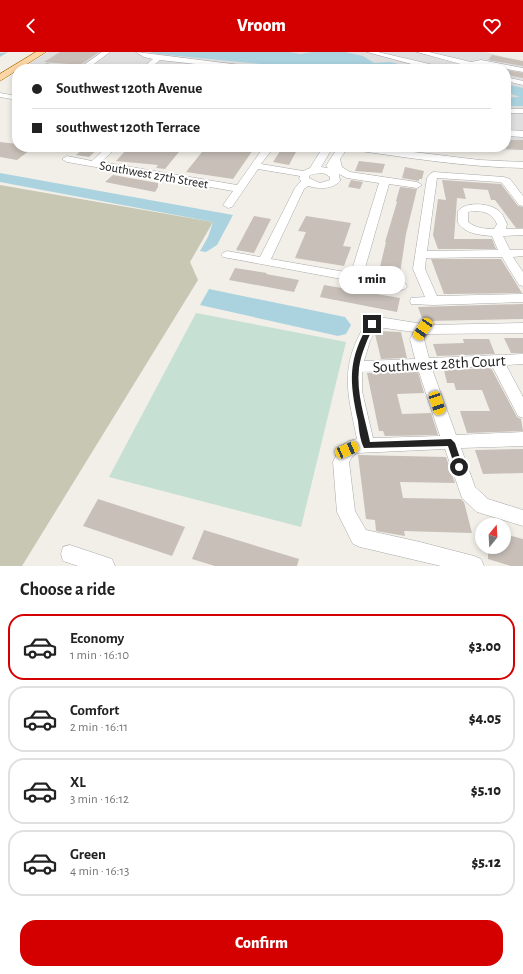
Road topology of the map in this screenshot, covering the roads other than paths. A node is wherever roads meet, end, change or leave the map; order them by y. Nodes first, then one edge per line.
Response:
1 (25, 52) edge
2 (42, 52) edge
3 (107, 52) edge
4 (139, 52) edge
5 (370, 52) edge
6 (424, 52) edge
7 (452, 52) edge
8 (159, 57) junction
9 (443, 57) junction
10 (23, 64) edge
11 (89, 64) edge
12 (151, 64) edge
13 (216, 64) edge
14 (419, 64) edge
15 (471, 64) joint
16 (492, 64) edge
17 (0, 67) edge
18 (511, 68) edge
19 (523, 70) edge
20 (12, 71) edge
21 (0, 78) edge
22 (511, 80) edge
23 (523, 83) edge
24 (0, 90) edge
25 (12, 92) edge
26 (0, 95) edge
27 (12, 97) edge
28 (511, 111) edge
29 (523, 111) edge
30 (107, 152) edge
31 (265, 152) edge
32 (325, 152) edge
33 (340, 152) edge
34 (390, 152) edge
35 (424, 152) edge
36 (68, 159) dead end
37 (336, 160) junction
38 (523, 160) edge
39 (95, 164) junction
40 (523, 165) edge
41 (255, 166) junction
42 (314, 170) junction
43 (332, 174) junction
44 (348, 175) junction
45 (305, 178) junction
46 (384, 180) junction
47 (417, 185) dead end
48 (240, 189) junction
49 (523, 203) edge
50 (228, 205) dead end
51 (523, 232) edge
52 (506, 254) junction
53 (523, 254) edge
54 (227, 255) dead end
55 (420, 256) junction
56 (264, 262) junction
57 (356, 278) junction
58 (522, 278) edge
59 (401, 286) dead end
60 (523, 298) edge
61 (416, 301) dead end
62 (433, 301) junction
63 (523, 328) edge
64 (423, 329) junction
65 (523, 359) edge
66 (497, 361) junction
67 (424, 364) junction
68 (355, 367) junction
69 (523, 412) edge
70 (523, 439) edge
71 (451, 443) junction
72 (367, 446) junction
73 (523, 518) edge
74 (70, 554) dead end
75 (105, 566) edge
76 (474, 566) edge

1 - 17 main road
2 - 10 main road
3 - 11 street
4 - 8 street
5 - 14 street
6 - 9 street
7 - 9 street
8 - 12 street
8 - 13 street
9 - 15 street
15 - 16 street
18 - 19 street
20 - 21 main road
22 - 23 street
24 - 25 street
26 - 27 street
28 - 29 street
30 - 39 street
31 - 41 street
32 - 42 street
33 - 37 street
34 - 40 street
35 - 38 street
36 - 39 street, Southwest 27th Street
37 - 43 street
37 - 44 street
39 - 48 street, Southwest 27th Street
41 - 45 street
41 - 48 street
42 - 43 street
42 - 45 street
43 - 44 street
43 - 45 street
44 - 46 street
45 - 56 street
46 - 47 street
46 - 57 street
48 - 50 street
49 - 55 street
51 - 52 street
52 - 53 street
52 - 55 street
52 - 58 street
54 - 56 street
55 - 62 street
56 - 57 street
57 - 59 street
60 - 62 street
61 - 62 street
63 - 64 street
64 - 67 street
64 - 68 street
65 - 66 street, Southwest 28th Court
66 - 67 street, Southwest 28th Court
66 - 69 street
67 - 68 street, Southwest 28th Court
67 - 71 street
68 - 72 street
70 - 71 street
71 - 72 street
71 - 73 street
72 - 76 street
74 - 75 street

